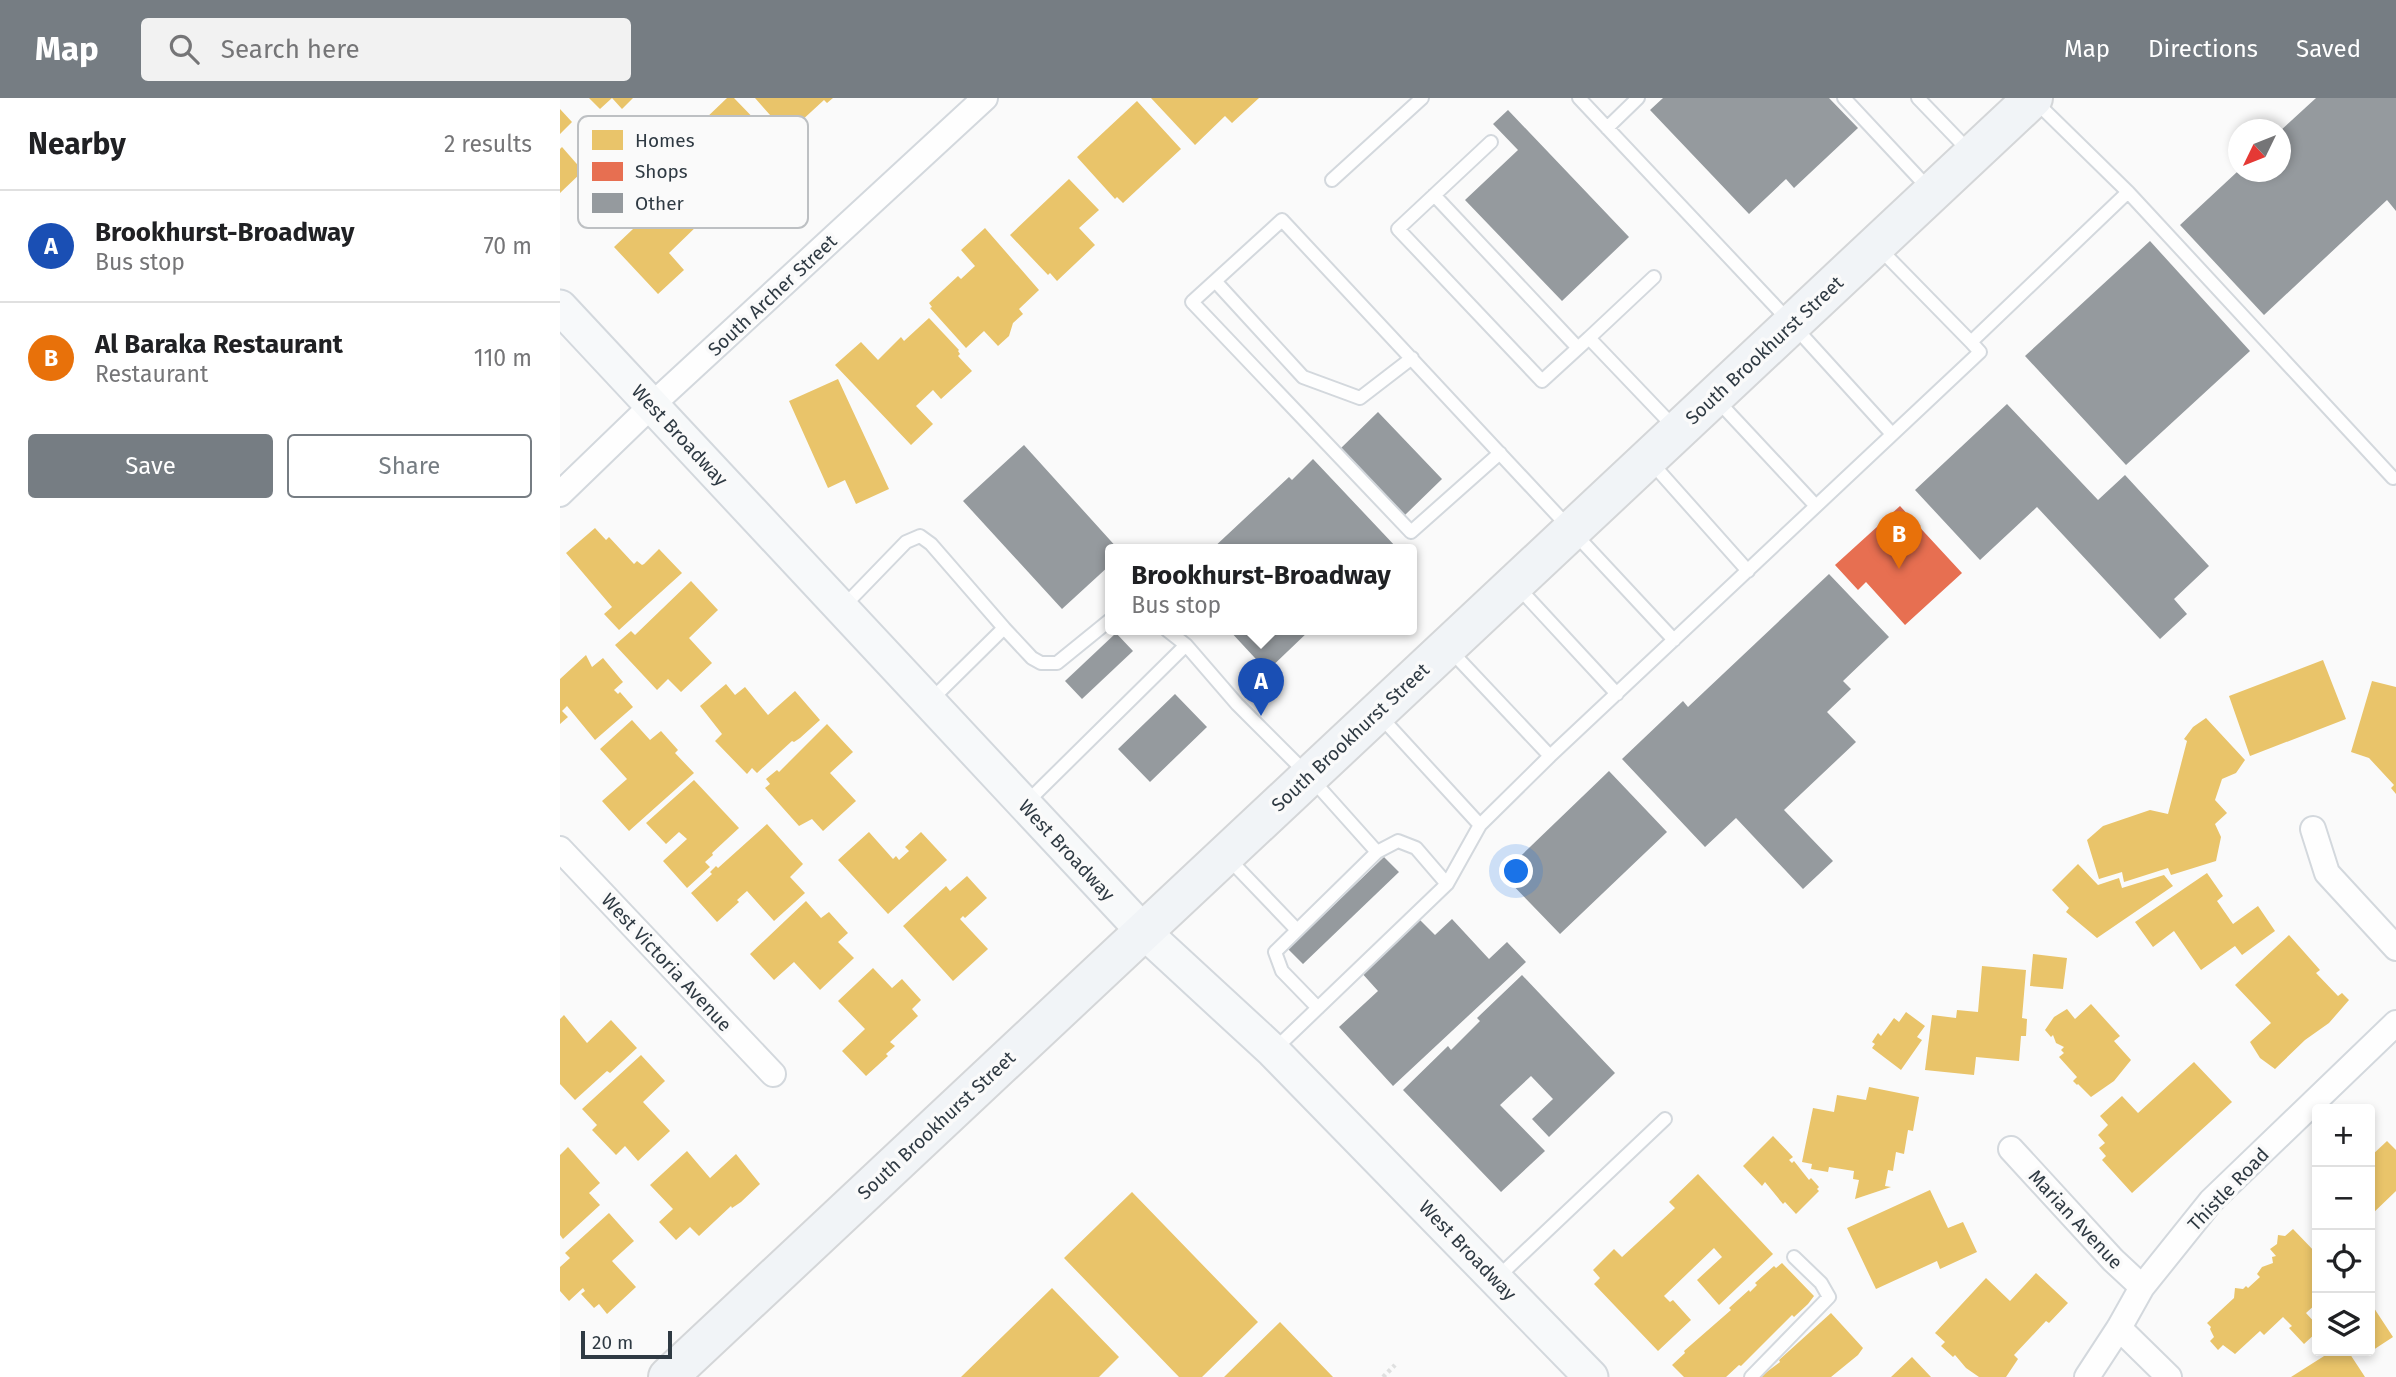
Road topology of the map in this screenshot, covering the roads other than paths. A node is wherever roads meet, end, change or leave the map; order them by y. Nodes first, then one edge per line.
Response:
1 (985, 98) edge
2 (1422, 98) edge
3 (1578, 98) edge
4 (1638, 98) edge
5 (1844, 98) edge
6 (1918, 98) edge
7 (2033, 98) edge
8 (1607, 128) junction
9 (1491, 142) dead end
10 (1973, 155) junction
11 (1332, 180) dead end
12 (2128, 192) junction
13 (1933, 193) junction
14 (1434, 195) junction
15 (1877, 245) junction
16 (1654, 277) dead end
17 (1215, 281) junction
18 (560, 307) edge
19 (1792, 324) junction
20 (1590, 338) junction
21 (1971, 342) junction
22 (1578, 348) junction
23 (1412, 358) junction
24 (1714, 397) junction
25 (652, 405) junction
26 (1678, 431) junction
27 (1892, 434) junction
28 (1500, 453) junction
29 (1648, 458) junction
30 (2393, 478) dead end
31 (560, 494) edge
32 (1816, 506) junction
33 (1571, 530) junction
34 (1748, 571) junction
35 (1514, 583) junction
36 (842, 608) junction
37 (1105, 625) edge
38 (1004, 628) junction
39 (1173, 635) edge
40 (1674, 640) junction
41 (1186, 645) junction
42 (1447, 647) junction
43 (1617, 694) junction
44 (929, 702) junction
45 (1376, 712) junction
46 (1550, 756) junction
47 (1308, 776) junction
48 (1025, 804) junction
49 (1480, 825) junction
50 (2313, 829) dead end
51 (560, 849) edge
52 (1377, 852) junction
53 (1225, 854) junction
54 (1447, 884) junction
55 (1297, 930) junction
56 (1143, 931) junction
57 (2396, 948) edge
58 (1318, 1008) junction
59 (2392, 1033) edge
60 (1273, 1051) junction
61 (773, 1074) dead end
62 (1665, 1119) dead end
63 (2011, 1149) dead end
64 (1794, 1256) dead end
65 (1496, 1279) junction
66 (2142, 1287) junction
67 (2119, 1328) junction
68 (668, 1377) edge
69 (1591, 1377) edge
70 (1751, 1377) edge
71 (2087, 1377) edge
72 (2169, 1377) edge

1 - 25 street, South Archer Street
2 - 11 lane
3 - 8 lane
4 - 8 lane
5 - 13 lane
6 - 10 lane
7 - 10 main road, South Brookhurst Street
7 - 12 lane
8 - 19 lane
9 - 14 lane
10 - 13 main road, South Brookhurst Street
12 - 21 lane
12 - 30 lane
13 - 15 main road, South Brookhurst Street
14 - 22 lane
14 - 22 lane
15 - 19 main road, South Brookhurst Street
15 - 21 lane
16 - 20 lane
17 - 23 lane
17 - 23 lane
17 - 28 lane
18 - 25 main road, West Broadway
19 - 24 main road, South Brookhurst Street
19 - 27 lane
20 - 22 lane
20 - 26 lane
21 - 27 lane
23 - 28 lane
24 - 26 main road, South Brookhurst Street
24 - 32 lane
25 - 31 street, South Archer Street
25 - 36 main road, West Broadway
26 - 29 main road, South Brookhurst Street
27 - 32 lane
28 - 33 lane
29 - 33 main road, South Brookhurst Street
29 - 34 lane
32 - 34 lane
33 - 35 main road, South Brookhurst Street
33 - 40 lane
34 - 40 lane
35 - 42 main road, South Brookhurst Street
35 - 43 lane
36 - 38 lane
36 - 44 main road, West Broadway
37 - 38 lane
38 - 44 lane
39 - 41 lane
40 - 43 lane
41 - 47 lane
41 - 48 lane
42 - 45 main road, South Brookhurst Street
42 - 46 lane
43 - 46 lane
44 - 48 main road, West Broadway
45 - 47 main road, South Brookhurst Street
45 - 49 lane
46 - 49 lane
47 - 52 lane
47 - 53 main road, South Brookhurst Street
48 - 56 main road, West Broadway
49 - 54 lane
50 - 57 street
51 - 61 street, West Victoria Avenue
52 - 54 lane
52 - 55 lane
53 - 55 lane
53 - 56 main road, South Brookhurst Street
54 - 58 lane
55 - 58 lane
56 - 60 main road, West Broadway
56 - 68 main road, South Brookhurst Street
58 - 60 lane
59 - 66 street, Thistle Road
60 - 65 main road, West Broadway
62 - 65 lane
63 - 66 street, Marian Avenue
64 - 70 lane
65 - 69 main road, West Broadway
66 - 67 street, Thistle Road
67 - 71 street, Thistle Road
67 - 72 street

